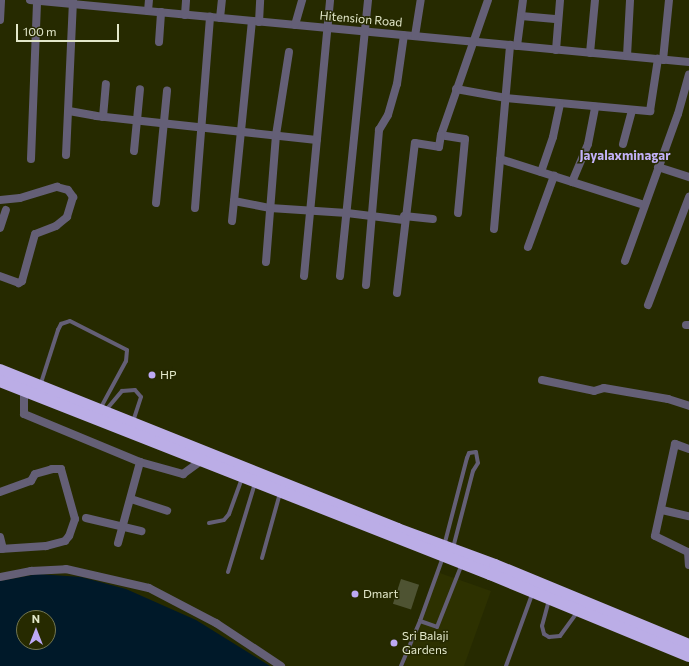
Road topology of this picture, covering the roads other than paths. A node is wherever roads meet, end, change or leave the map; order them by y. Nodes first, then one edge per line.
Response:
1 (1, 0) edge
2 (35, 0) edge
3 (149, 0) edge
4 (186, 0) edge
5 (222, 0) edge
6 (260, 0) edge
7 (302, 0) edge
8 (330, 0) edge
9 (368, 0) edge
10 (421, 0) edge
11 (488, 0) edge
12 (523, 0) edge
13 (560, 0) edge
14 (595, 0) edge
15 (630, 0) edge
16 (669, 0) edge
17 (73, 2) edge
18 (112, 4) edge
19 (148, 11) junction
20 (161, 12) junction
21 (185, 14) junction
22 (521, 16) junction
23 (210, 17) junction
24 (220, 18) junction
25 (558, 19) junction
26 (0, 20) edge
27 (256, 21) junction
28 (295, 25) junction
29 (328, 28) junction
30 (364, 31) junction
31 (404, 35) junction
32 (415, 36) junction
33 (159, 42) dead end
34 (474, 42) junction
35 (514, 46) junction
36 (556, 50) junction
37 (289, 52) dead end
38 (590, 53) junction
39 (627, 56) junction
40 (661, 59) junction
41 (689, 62) edge
42 (689, 75) edge
43 (106, 84) dead end
44 (140, 89) dead end
45 (456, 89) junction
46 (167, 91) dead end
47 (506, 98) junction
48 (560, 104) junction
49 (595, 107) junction
50 (69, 111) junction
51 (632, 111) junction
52 (103, 117) junction
53 (138, 120) junction
54 (164, 123) junction
55 (200, 127) junction
56 (241, 131) junction
57 (276, 135) junction
58 (441, 135) junction
59 (317, 140) junction
60 (623, 144) dead end
61 (134, 151) dead end
62 (66, 155) dead end
63 (31, 159) dead end
64 (500, 159) junction
65 (658, 167) junction
66 (541, 172) junction
67 (554, 176) junction
68 (689, 177) edge
69 (572, 182) junction
70 (689, 197) edge
71 (0, 200) edge
72 (234, 201) junction
73 (156, 204) dead end
74 (644, 205) junction
75 (195, 208) dead end
76 (270, 208) junction
77 (6, 210) dead end
78 (310, 211) junction
79 (347, 212) junction
80 (458, 213) dead end
81 (374, 216) junction
82 (404, 218) junction
83 (433, 219) dead end
84 (232, 221) dead end
85 (0, 228) edge
86 (494, 229) dead end
87 (528, 247) dead end
88 (624, 261) dead end
89 (266, 262) dead end
90 (0, 276) edge
91 (304, 276) dead end
92 (340, 276) dead end
93 (366, 285) dead end
94 (396, 293) dead end
95 (648, 305) dead end
96 (0, 370) edge
97 (542, 380) dead end
98 (0, 381) edge
99 (40, 386) junction
100 (24, 390) junction
101 (689, 406) edge
102 (102, 411) junction
103 (132, 423) junction
104 (689, 449) edge
105 (201, 461) junction
106 (140, 462) junction
107 (243, 478) junction
108 (255, 482) junction
109 (0, 492) edge
110 (280, 492) junction
111 (131, 499) junction
112 (662, 510) junction
113 (166, 511) dead end
114 (689, 516) edge
115 (86, 518) dead end
116 (209, 524) dead end
117 (123, 527) junction
118 (141, 531) dead end
119 (0, 537) edge
120 (118, 543) dead end
121 (2, 549) edge
122 (446, 550) junction
123 (262, 558) dead end
124 (462, 563) junction
125 (689, 565) edge
126 (228, 572) dead end
127 (0, 576) edge
128 (534, 592) junction
129 (549, 598) junction
130 (578, 610) junction
131 (420, 621) junction
132 (689, 645) edge
133 (689, 656) edge
134 (281, 666) edge
135 (402, 666) edge
136 (506, 666) edge

1 - 26 street
2 - 17 street, Hitension Road
2 - 63 street
3 - 19 street
4 - 21 street
5 - 24 street
6 - 27 street
7 - 28 street
8 - 29 street
9 - 30 street
10 - 32 street
11 - 34 street
12 - 22 street
13 - 25 street
14 - 38 street
15 - 39 street
16 - 40 street
17 - 18 street, Hitension Road
17 - 50 street
18 - 19 street, Hitension Road
19 - 20 street, Hitension Road
20 - 21 street, Hitension Road
20 - 33 street
21 - 23 street, Hitension Road
22 - 25 street
22 - 35 street
23 - 24 street, Hitension Road
23 - 55 street
24 - 27 street, Hitension Road
25 - 36 street
27 - 28 street, Hitension Road
27 - 56 street
28 - 29 street, Hitension Road
29 - 30 street, Hitension Road
29 - 59 street
30 - 31 street, Hitension Road
30 - 79 street
31 - 32 street, Hitension Road
31 - 81 street
32 - 34 street, Hitension Road
34 - 35 street, Hitension Road
34 - 45 street
35 - 36 street, Hitension Road
35 - 47 street
36 - 38 street, Hitension Road
37 - 57 street
38 - 39 street, Hitension Road
39 - 40 street, Hitension Road
40 - 41 street, Hitension Road
40 - 51 street
42 - 65 street
43 - 52 street
44 - 53 street
45 - 47 street
45 - 58 street
46 - 54 street
47 - 48 street
47 - 64 street
48 - 49 street
48 - 66 street
49 - 51 street
49 - 69 street
50 - 52 street
50 - 62 street
51 - 60 street
52 - 53 street
53 - 54 street
53 - 61 street
54 - 55 street
54 - 73 street
55 - 56 street
55 - 75 street
56 - 57 street
56 - 72 street
57 - 59 street
57 - 76 street
58 - 80 street
58 - 82 street
59 - 78 street
64 - 66 street
64 - 86 street
65 - 68 street
65 - 74 street
66 - 67 street
67 - 69 street
67 - 87 street
69 - 74 street
70 - 95 street
71 - 90 street
72 - 76 street
72 - 84 street
74 - 88 street
76 - 78 street
76 - 89 street
77 - 85 street
78 - 79 street
78 - 91 street
79 - 81 street
79 - 92 street
81 - 82 street
81 - 93 street
82 - 83 street
82 - 94 street
96 - 99 highway
97 - 101 street
98 - 100 highway
99 - 102 highway
99 - 102 lane
100 - 105 highway
100 - 106 street
102 - 103 highway
102 - 103 lane
103 - 122 highway
104 - 112 street
105 - 106 street
105 - 107 highway
106 - 111 street
107 - 108 highway
107 - 116 lane
108 - 110 highway
108 - 126 lane
109 - 121 street
110 - 122 highway
110 - 123 lane
111 - 113 street
111 - 117 street
112 - 114 street
112 - 125 street
115 - 117 street
117 - 118 street
117 - 120 street
119 - 121 street
122 - 122 lane
122 - 124 highway
122 - 131 lane
122 - 132 highway
124 - 128 highway
124 - 131 lane
127 - 134 street
128 - 129 highway
128 - 136 lane
129 - 130 highway
129 - 130 lane
130 - 133 highway
131 - 135 lane

